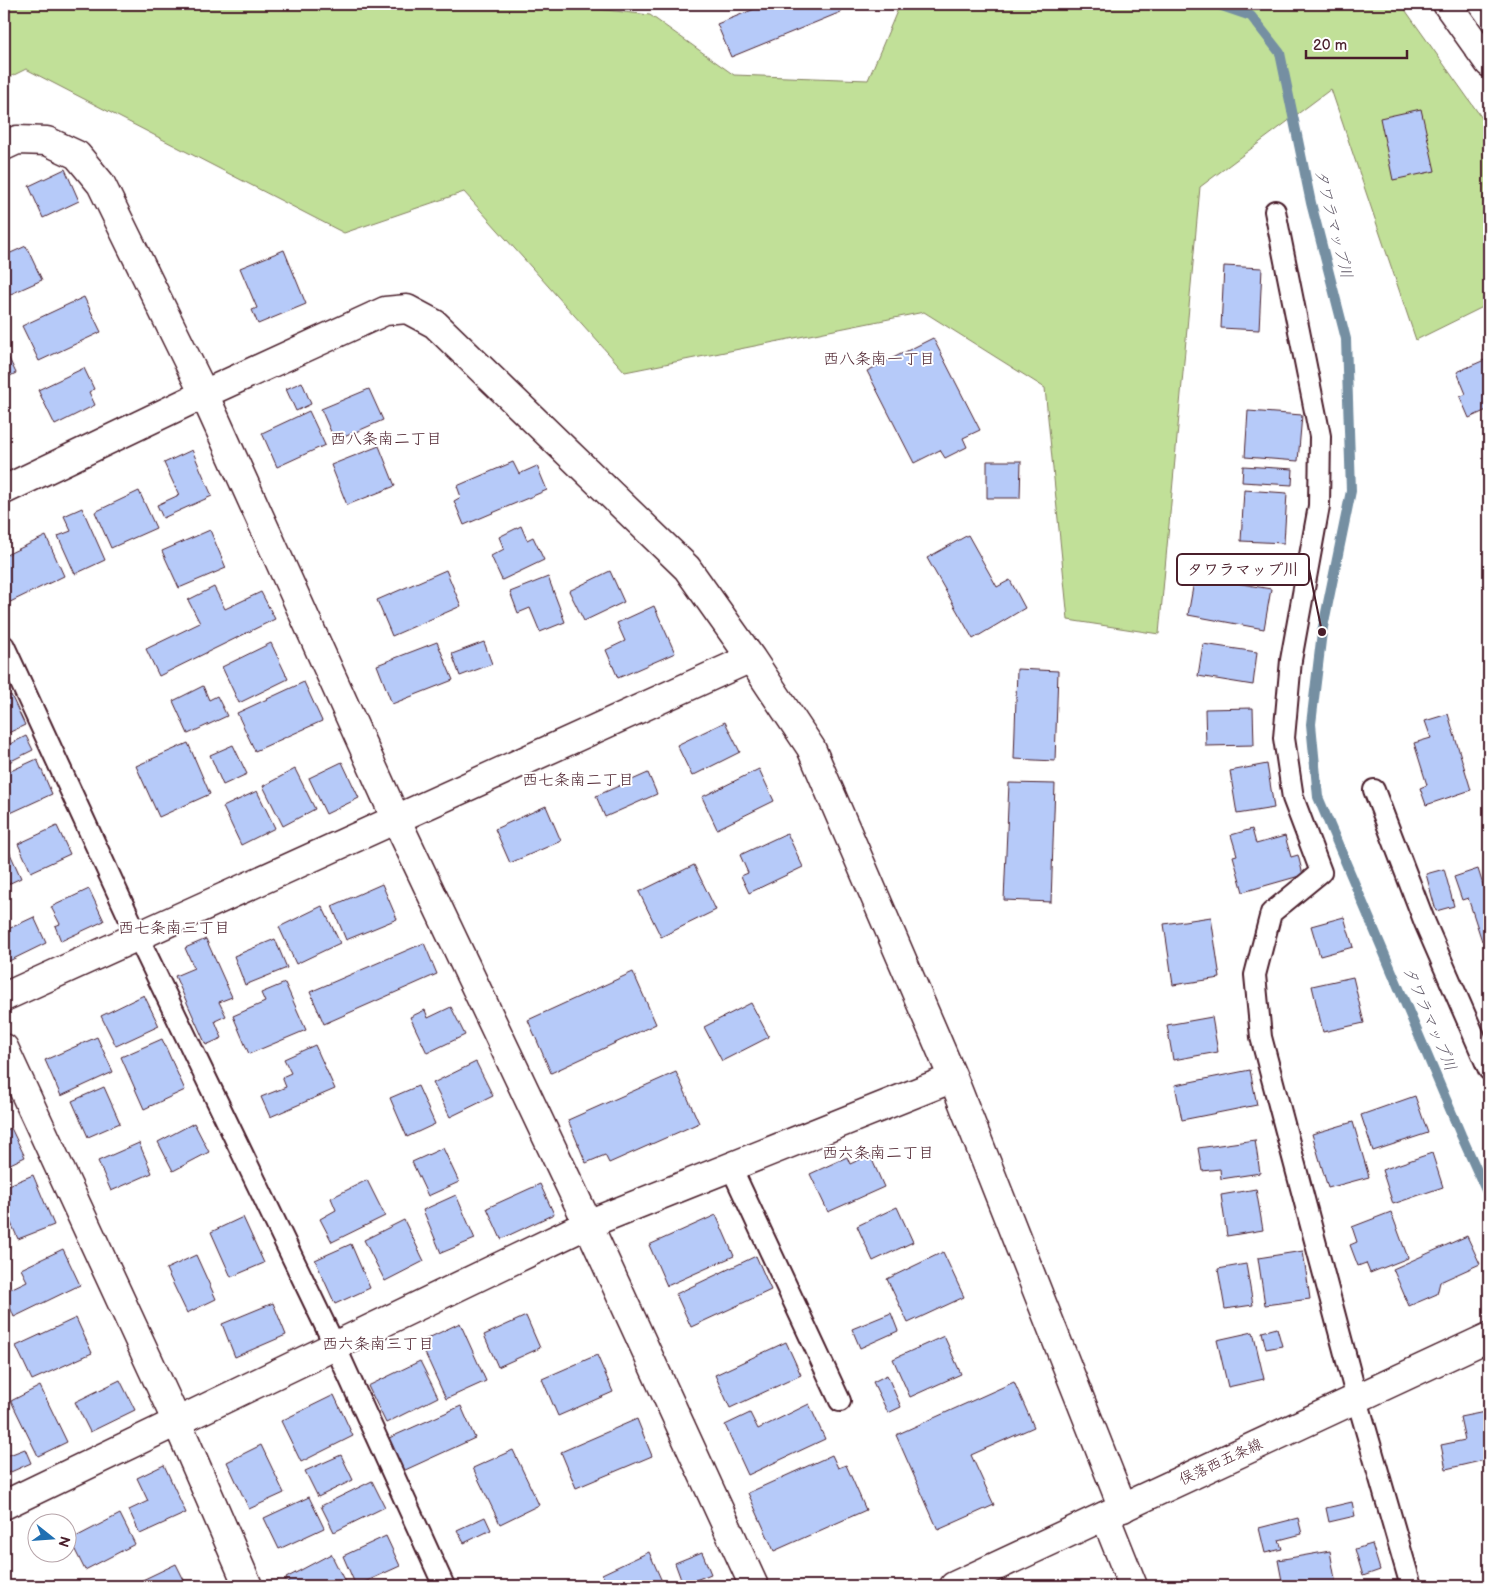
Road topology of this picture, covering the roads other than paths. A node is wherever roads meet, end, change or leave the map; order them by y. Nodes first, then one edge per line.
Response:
1 (1447, 4) edge
2 (1489, 63) edge
3 (4, 146) edge
4 (1274, 212) dead end
5 (204, 394) junction
6 (4, 490) edge
7 (4, 646) edge
8 (751, 658) junction
9 (1374, 790) dead end
10 (396, 819) junction
11 (138, 936) junction
12 (4, 997) edge
13 (4, 1048) edge
14 (1489, 1070) edge
15 (953, 1078) junction
16 (731, 1167) junction
17 (588, 1224) junction
18 (1489, 1337) edge
19 (335, 1346) junction
20 (1357, 1399) junction
21 (840, 1401) dead end
22 (177, 1422) junction
23 (4, 1505) edge
24 (1114, 1512) junction
25 (248, 1586) edge
26 (444, 1586) edge
27 (754, 1586) edge
28 (954, 1586) edge
29 (1132, 1586) edge
30 (1411, 1586) edge

1 - 2 street
3 - 5 street
4 - 20 lane
5 - 6 street
5 - 8 street
5 - 10 street
7 - 11 lane
8 - 10 street
8 - 15 street
9 - 14 lane
10 - 11 street
10 - 17 street
11 - 12 street
11 - 19 lane
13 - 22 street
15 - 16 street
15 - 24 street
16 - 17 street
16 - 21 lane
17 - 19 street
17 - 27 street
18 - 20 street, 俣落西五条線
19 - 22 street
19 - 26 lane
20 - 24 street, 俣落西五条線
20 - 30 lane
22 - 23 street
22 - 25 street
24 - 28 street, 俣落西五条線
24 - 29 street

